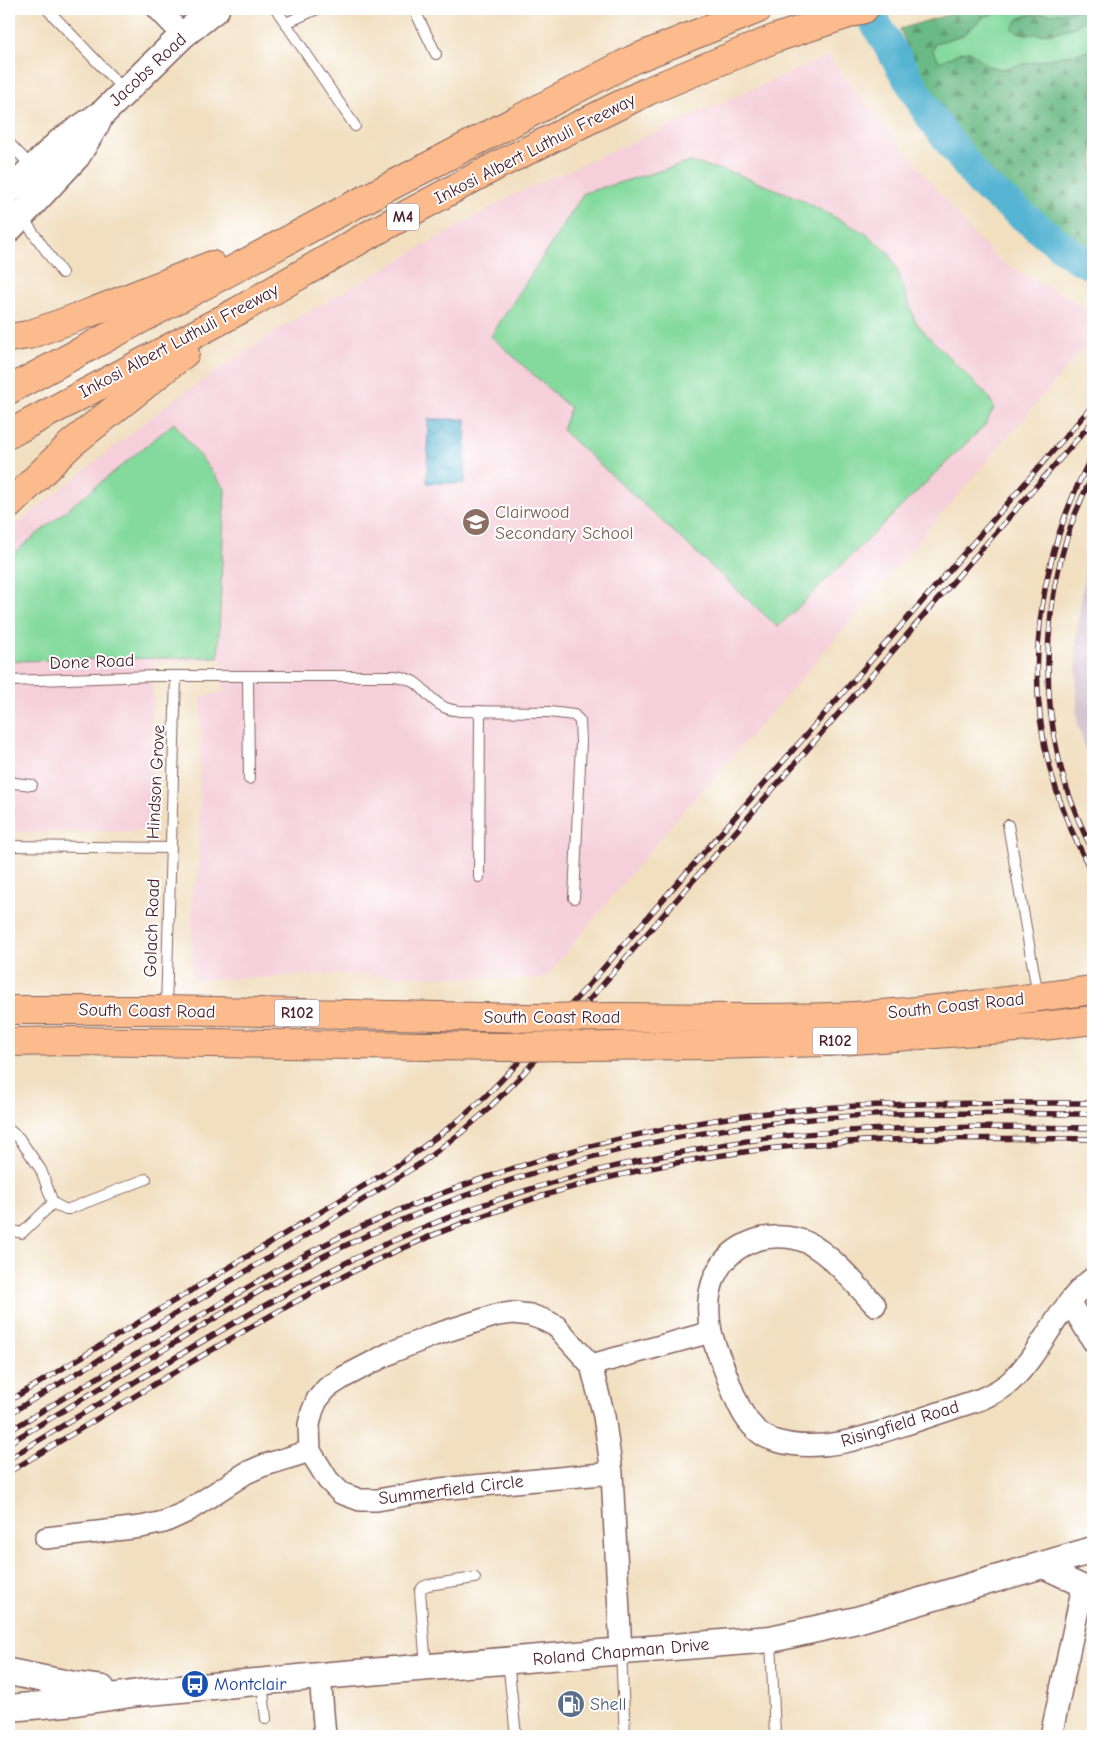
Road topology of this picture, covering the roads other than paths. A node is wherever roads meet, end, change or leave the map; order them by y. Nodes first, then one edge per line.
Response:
1 (47, 9) edge
2 (158, 9) edge
3 (216, 9) edge
4 (276, 9) edge
5 (317, 9) edge
6 (414, 9) edge
7 (758, 9) edge
8 (864, 9) edge
9 (286, 23) junction
10 (183, 36) junction
11 (436, 54) dead end
12 (125, 91) junction
13 (356, 126) dead end
14 (9, 143) edge
15 (41, 177) junction
16 (9, 191) edge
17 (332, 217) junction
18 (15, 222) edge
19 (62, 273) dead end
20 (238, 311) junction
21 (9, 338) edge
22 (9, 390) edge
23 (9, 434) edge
24 (9, 506) edge
25 (248, 676) junction
26 (176, 677) junction
27 (9, 681) edge
28 (480, 711) junction
29 (248, 779) dead end
30 (9, 780) edge
31 (32, 785) dead end
32 (1008, 825) dead end
33 (9, 846) edge
34 (171, 848) junction
35 (479, 877) dead end
36 (574, 898) dead end
37 (1093, 990) edge
38 (1038, 997) junction
39 (9, 1010) edge
40 (166, 1010) junction
41 (1093, 1020) edge
42 (9, 1042) edge
43 (9, 1130) edge
44 (146, 1179) dead end
45 (53, 1203) junction
46 (9, 1230) edge
47 (1093, 1278) edge
48 (1070, 1303) junction
49 (875, 1304) dead end
50 (711, 1332) junction
51 (1093, 1341) edge
52 (591, 1366) junction
53 (310, 1451) junction
54 (612, 1473) junction
55 (46, 1538) dead end
56 (1093, 1550) edge
57 (1040, 1566) junction
58 (476, 1578) dead end
59 (1088, 1587) edge
60 (771, 1639) junction
61 (621, 1652) junction
62 (508, 1661) junction
63 (426, 1668) junction
64 (9, 1672) edge
65 (320, 1676) junction
66 (262, 1682) junction
67 (138, 1693) junction
68 (9, 1708) edge
69 (266, 1719) dead end
70 (325, 1736) edge
71 (516, 1736) edge
72 (625, 1736) edge
73 (775, 1736) edge
74 (1051, 1736) edge

1 - 12 lane
2 - 10 street
3 - 10 street, Jacobs Road
4 - 9 lane
5 - 9 lane
6 - 11 lane
7 - 17 highway, Inkosi Albert Luthuli Freeway / M4
8 - 20 highway, Inkosi Albert Luthuli Freeway / M4
9 - 13 lane
10 - 12 street, Jacobs Road
12 - 15 street, Jacobs Road
14 - 15 lane
15 - 16 street, Jacobs Road
15 - 18 street, Jacobs Road
17 - 21 highway
17 - 22 highway, Inkosi Albert Luthuli Freeway / M4
18 - 19 lane
20 - 23 highway, Inkosi Albert Luthuli Freeway / M4
20 - 24 highway
25 - 26 lane, Done Road
25 - 28 lane, Done Road
25 - 29 lane
26 - 27 lane, Done Road
26 - 34 lane, Hindson Grove
28 - 35 lane
28 - 36 lane, Done Road
30 - 31 lane
32 - 38 lane
33 - 34 lane, Hindson Grove
34 - 40 lane, Golach Road
37 - 38 highway, South Coast Road / R102
38 - 40 highway, South Coast Road / R102, bridge
39 - 40 highway, South Coast Road / R102
41 - 42 highway, South Coast Road / R102, bridge
43 - 45 lane
44 - 45 lane
45 - 46 lane
47 - 48 street, Risingfield Road
48 - 50 street, Risingfield Road
48 - 51 street
49 - 50 street, Risingfield Road
50 - 52 street
52 - 53 street, Summerfield Circle
52 - 54 street, Summerfield Circle
53 - 54 street, Summerfield Circle
53 - 55 street
54 - 61 street, Summerfield Circle
56 - 57 street, Roland Chapman Drive
57 - 59 street
57 - 60 street, Roland Chapman Drive
58 - 63 lane
59 - 74 street
60 - 61 street, Roland Chapman Drive
60 - 73 lane
61 - 62 street, Roland Chapman Drive
61 - 72 lane
62 - 63 street, Roland Chapman Drive
62 - 71 lane
63 - 65 street, Roland Chapman Drive
64 - 67 street, Roland Chapman Drive
65 - 66 street, Roland Chapman Drive
65 - 70 street
66 - 67 street, Roland Chapman Drive
66 - 69 lane
67 - 68 street, Roland Chapman Drive

